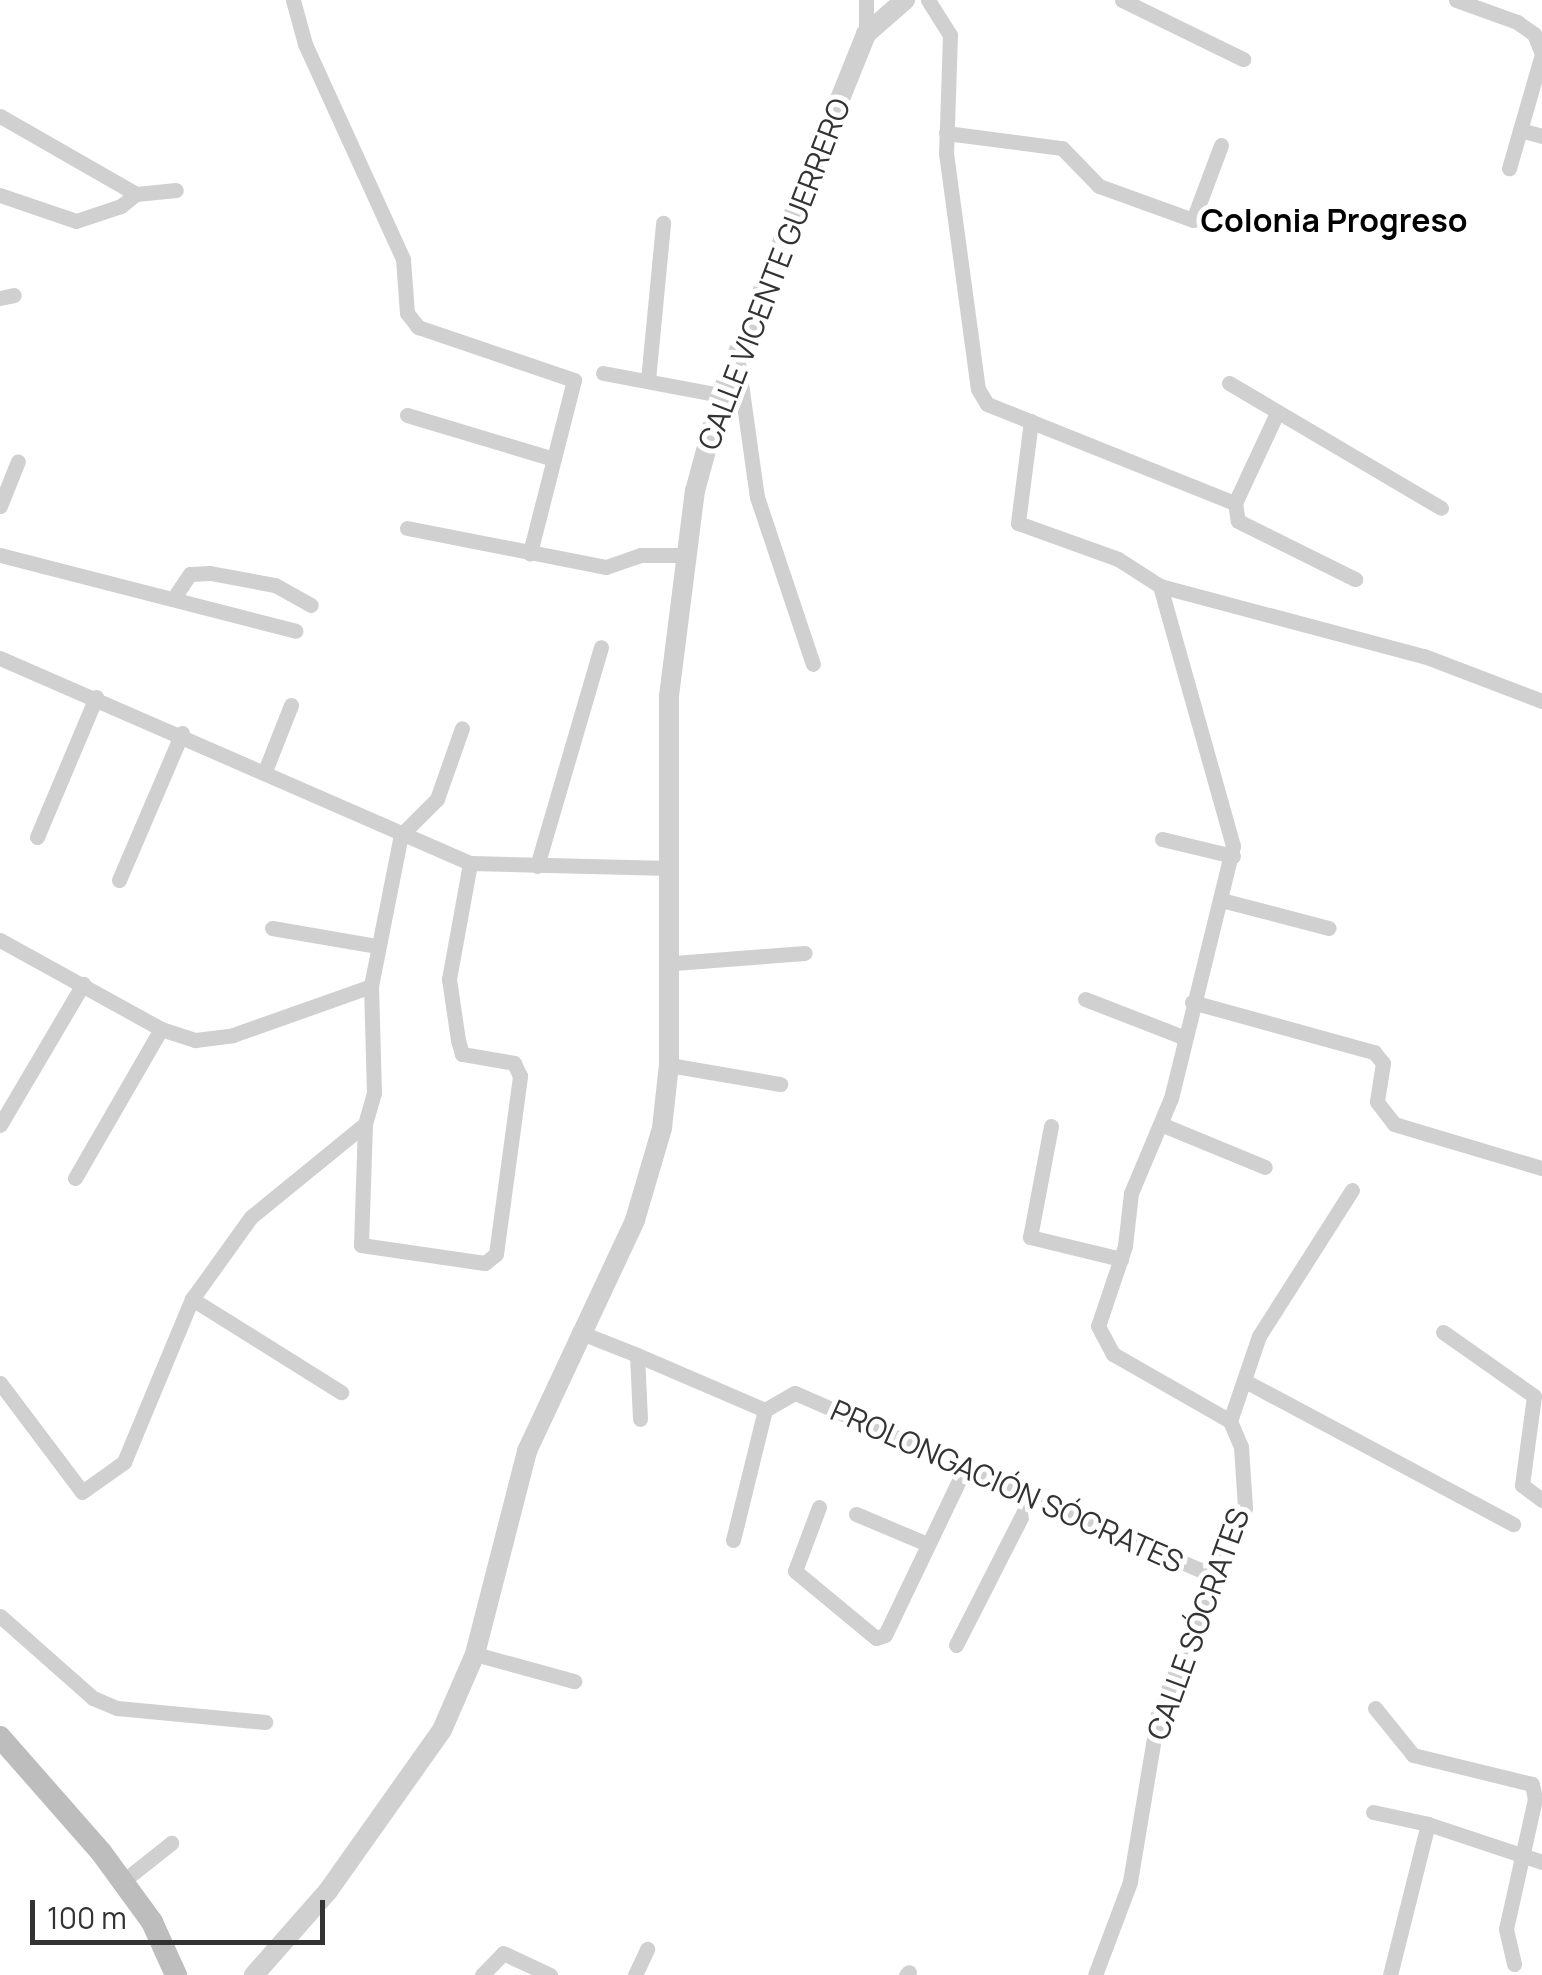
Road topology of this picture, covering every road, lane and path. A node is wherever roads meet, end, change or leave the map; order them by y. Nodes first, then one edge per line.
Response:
1 (294, 0) edge
2 (866, 0) edge
3 (905, 0) edge
4 (928, 0) edge
5 (1122, 0) edge
6 (1456, 0) edge
7 (866, 34) junction
8 (1243, 59) dead end
9 (0, 116) edge
10 (1520, 130) junction
11 (946, 133) junction
12 (1542, 136) edge
13 (1221, 145) dead end
14 (1509, 168) dead end
15 (176, 190) dead end
16 (136, 194) junction
17 (0, 195) edge
18 (663, 223) dead end
19 (737, 355) junction
20 (604, 373) dead end
21 (648, 380) junction
22 (1230, 384) dead end
23 (721, 395) junction
24 (1276, 413) junction
25 (407, 415) dead end
26 (1032, 421) junction
27 (554, 459) junction
28 (18, 461) dead end
29 (1236, 504) junction
30 (0, 506) edge
31 (1441, 508) dead end
32 (407, 528) dead end
33 (530, 553) junction
34 (0, 555) edge
35 (684, 555) junction
36 (1354, 579) dead end
37 (1160, 586) junction
38 (173, 598) junction
39 (311, 604) dead end
40 (296, 631) dead end
41 (602, 647) dead end
42 (0, 658) edge
43 (813, 664) dead end
44 (96, 697) junction
45 (1542, 701) edge
46 (291, 705) dead end
47 (462, 728) dead end
48 (182, 733) junction
49 (265, 771) junction
50 (400, 835) junction
51 (37, 837) dead end
52 (1162, 840) dead end
53 (1233, 856) junction
54 (470, 864) junction
55 (537, 866) junction
56 (670, 868) junction
57 (118, 880) dead end
58 (1225, 901) junction
59 (272, 928) dead end
60 (1329, 928) dead end
61 (0, 940) edge
62 (377, 946) junction
63 (805, 953) dead end
64 (674, 963) junction
65 (83, 984) junction
66 (371, 986) junction
67 (1085, 999) dead end
68 (1192, 1002) junction
69 (160, 1029) junction
70 (1182, 1037) junction
71 (669, 1065) junction
72 (780, 1084) dead end
73 (365, 1124) junction
74 (0, 1125) edge
75 (1163, 1125) junction
76 (1051, 1126) dead end
77 (1264, 1167) dead end
78 (1542, 1168) edge
79 (76, 1178) dead end
80 (1352, 1190) dead end
81 (1121, 1259) junction
82 (192, 1299) junction
83 (579, 1332) junction
84 (1442, 1332) dead end
85 (638, 1355) junction
86 (1245, 1381) junction
87 (0, 1383) edge
88 (341, 1392) dead end
89 (765, 1410) junction
90 (640, 1419) dead end
91 (1230, 1422) junction
92 (966, 1466) junction
93 (1032, 1496) junction
94 (1537, 1498) edge
95 (819, 1507) dead end
96 (856, 1514) dead end
97 (1512, 1524) dead end
98 (732, 1540) dead end
99 (927, 1544) junction
100 (1218, 1578) junction
101 (0, 1616) edge
102 (956, 1645) dead end
103 (475, 1654) junction
104 (574, 1680) dead end
105 (1375, 1708) dead end
106 (266, 1722) dead end
107 (0, 1737) edge
108 (1373, 1812) dead end
109 (1428, 1824) junction
110 (171, 1843) dead end
111 (1522, 1855) junction
112 (1542, 1862) edge
113 (122, 1882) junction
114 (647, 1949) dead end
115 (1514, 1964) dead end
116 (176, 1975) edge
117 (254, 1975) edge
118 (482, 1975) edge
119 (550, 1975) edge
120 (635, 1975) edge
121 (1095, 1975) edge
122 (1390, 1975) edge

1 - 27 street
2 - 7 street
3 - 7 street, CALLE VICENTE GUERRERO
4 - 11 street
5 - 8 street
6 - 10 street
7 - 19 street, CALLE VICENTE GUERRERO
9 - 16 street
10 - 12 street
10 - 14 street
11 - 13 street
11 - 26 street
15 - 16 street
16 - 17 street
18 - 21 street
19 - 23 street, CALLE VICENTE GUERRERO
19 - 43 street
20 - 21 street
21 - 23 street
22 - 24 street
23 - 35 street, CALLE VICENTE GUERRERO
24 - 29 street
24 - 31 street
25 - 27 street
26 - 29 street
26 - 37 street
27 - 33 street
28 - 30 street
29 - 36 street
32 - 33 street
33 - 35 street
34 - 38 street
35 - 56 street, CALLE VICENTE GUERRERO
37 - 45 street
37 - 53 street
38 - 39 street
38 - 40 street
41 - 55 street
42 - 44 street
44 - 48 street
44 - 51 street
46 - 49 street
47 - 50 street
48 - 49 street
48 - 57 street
49 - 50 street
50 - 54 street
50 - 62 street
52 - 53 street
53 - 58 street
54 - 55 street
54 - 73 street
55 - 56 street
56 - 64 street, CALLE VICENTE GUERRERO
58 - 60 street
58 - 68 street
59 - 62 street
61 - 65 street
62 - 66 street
63 - 64 street
64 - 71 street, CALLE VICENTE GUERRERO
65 - 69 street
65 - 74 street
66 - 69 street
66 - 73 street
67 - 70 street
68 - 70 street
68 - 78 street
69 - 79 street
70 - 75 street
71 - 72 street
71 - 83 street, CALLE VICENTE GUERRERO
73 - 82 street
75 - 77 street
75 - 81 street
76 - 81 street
80 - 86 street
81 - 91 street
82 - 87 street
82 - 88 street
83 - 85 street
83 - 103 street, CALLE VICENTE GUERRERO
84 - 94 street
85 - 89 street
85 - 90 street
86 - 91 street
86 - 97 street
89 - 92 street, PROLONGACIÓN SÓCRATES
89 - 98 street
91 - 100 street, CALLE SÓCRATES
92 - 93 street, PROLONGACIÓN SÓCRATES
92 - 99 street
93 - 100 street, PROLONGACIÓN SÓCRATES
93 - 102 street
95 - 99 street
96 - 99 street
100 - 121 street, CALLE SÓCRATES
101 - 106 street
103 - 104 street
103 - 117 street, CALLE VICENTE GUERRERO
105 - 111 street
107 - 113 main road
108 - 109 street
109 - 111 street
109 - 122 street
110 - 113 street
111 - 112 street
111 - 115 street
113 - 116 main road
114 - 120 street
118 - 119 street

